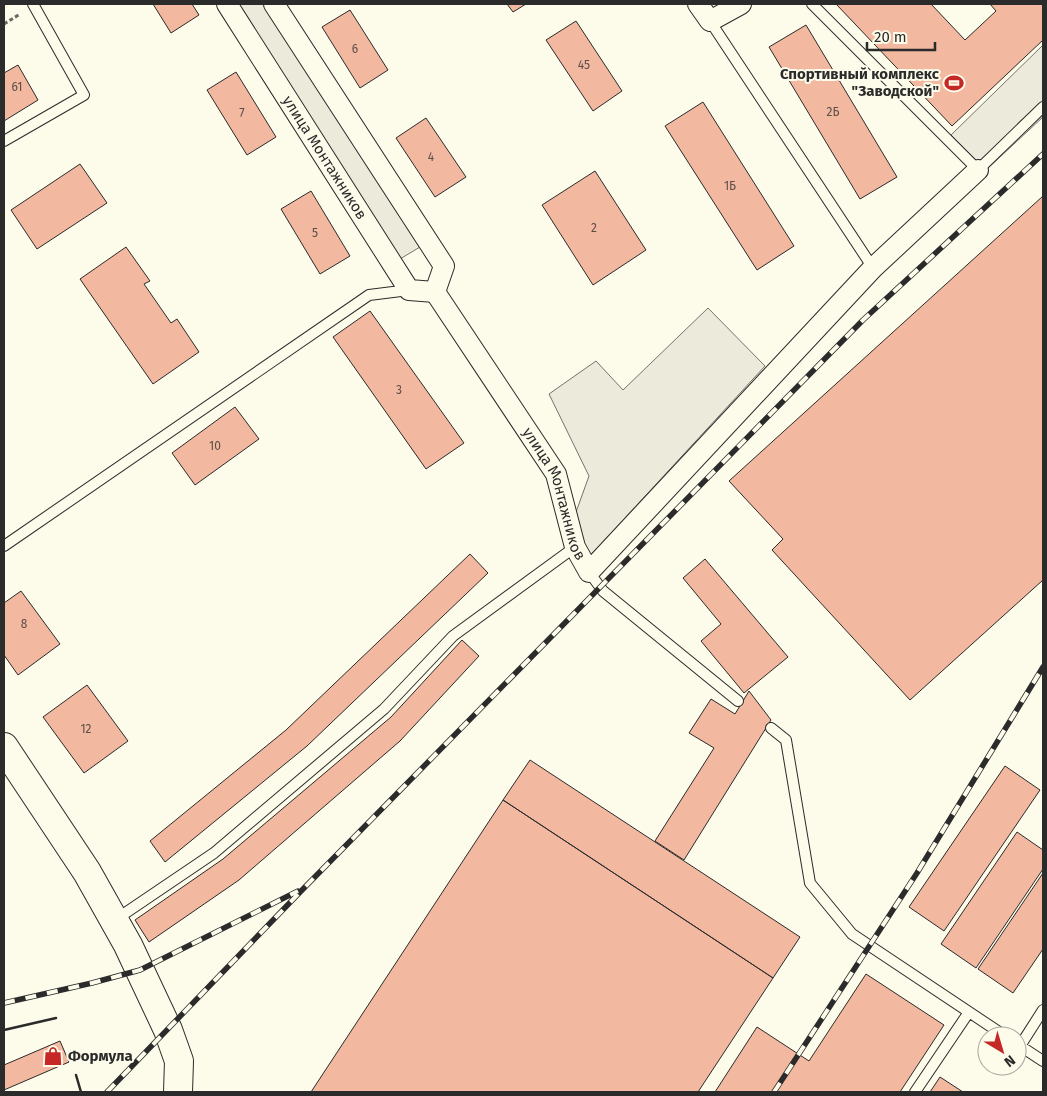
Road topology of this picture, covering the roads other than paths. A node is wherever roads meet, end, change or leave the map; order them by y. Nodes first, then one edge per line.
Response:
1 (33, 4) edge
2 (227, 4) edge
3 (274, 4) edge
4 (698, 4) edge
5 (741, 4) edge
6 (812, 4) edge
7 (710, 21) junction
8 (1043, 108) edge
9 (4, 140) edge
10 (978, 170) junction
11 (873, 268) junction
12 (409, 290) junction
13 (435, 292) junction
14 (4, 546) edge
15 (575, 547) junction
16 (589, 572) junction
17 (738, 701) dead end
18 (771, 728) dead end
19 (4, 748) edge
20 (114, 921) junction
21 (1043, 1010) edge
22 (969, 1012) junction
23 (990, 1026) edge
24 (1027, 1032) edge
25 (1027, 1051) edge
26 (1043, 1061) edge
27 (178, 1092) edge
28 (915, 1092) edge

1 - 9 lane
2 - 12 street, улица Монтажников
3 - 13 street
4 - 7 street
5 - 7 street
6 - 10 lane
7 - 11 lane
8 - 10 lane
10 - 11 street
11 - 16 street
12 - 13 street
12 - 14 lane
13 - 15 street, улица Монтажников
15 - 16 street, улица Монтажников
15 - 20 lane
16 - 17 lane
18 - 22 lane
19 - 20 street
20 - 27 street
21 - 24 lane
22 - 23 lane
22 - 28 lane
25 - 26 lane

